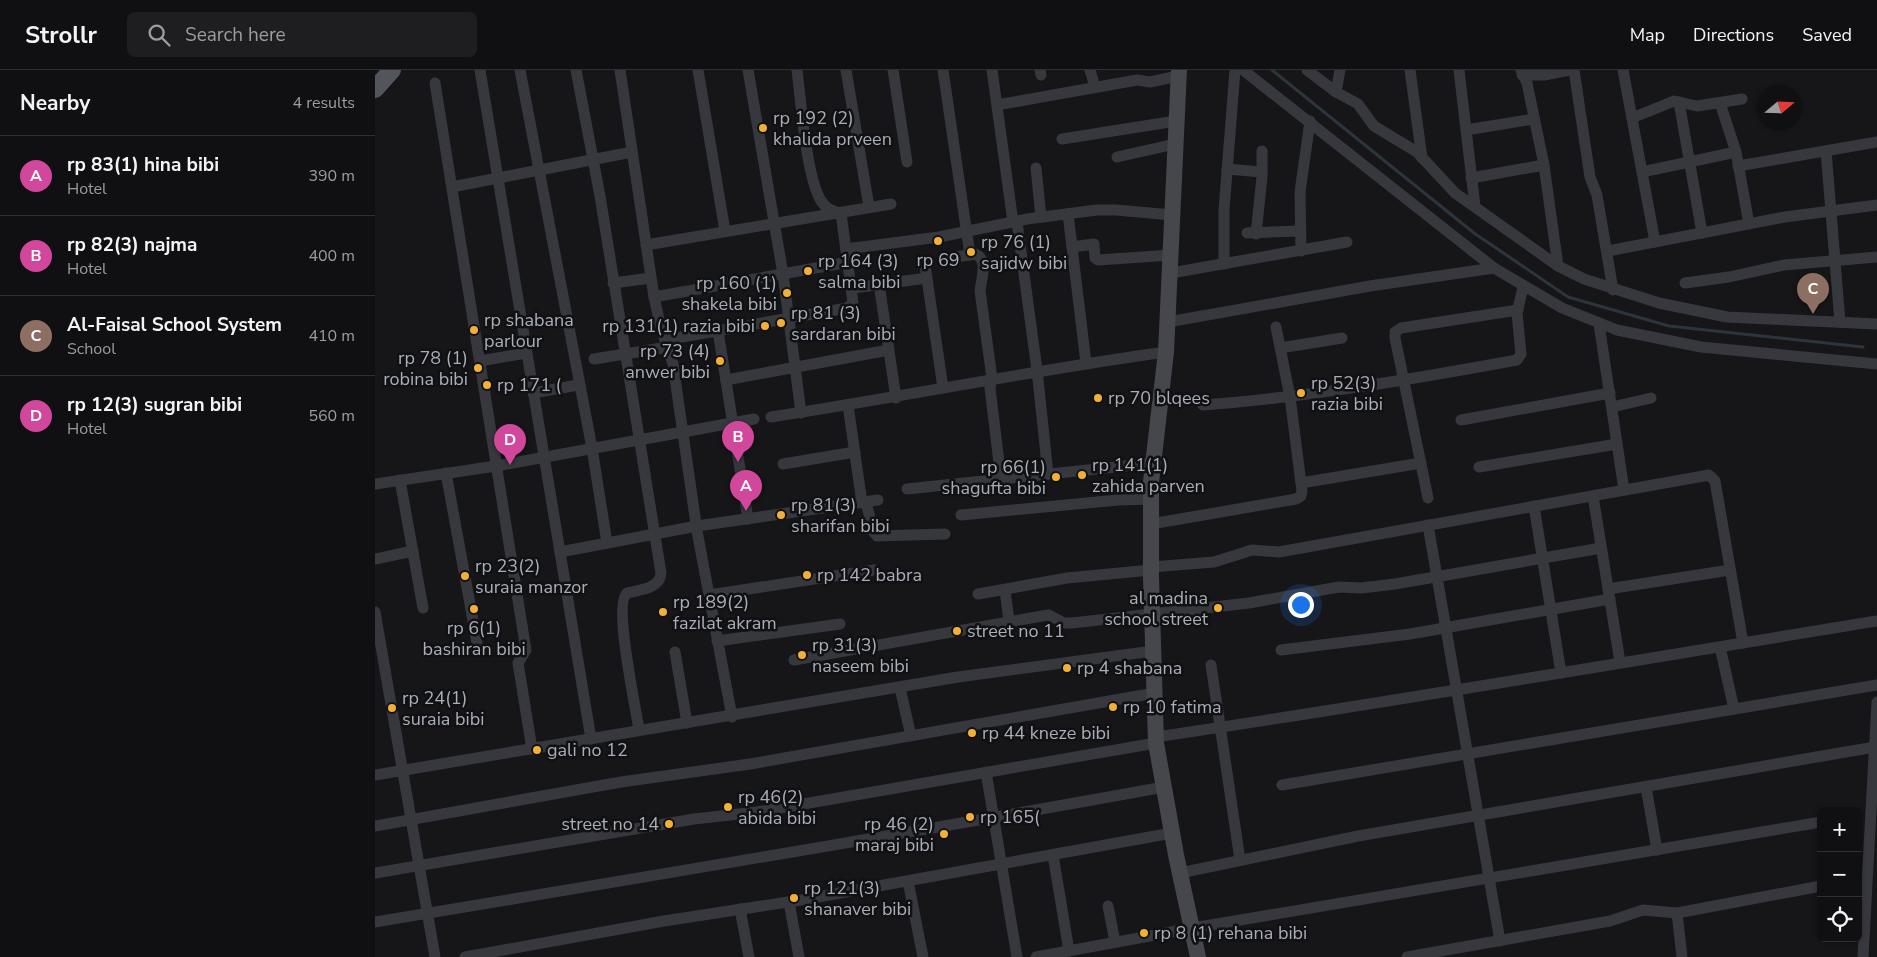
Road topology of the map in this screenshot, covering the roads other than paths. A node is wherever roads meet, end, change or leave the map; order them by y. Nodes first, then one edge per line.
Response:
1 (392, 70) edge
2 (480, 70) edge
3 (520, 70) edge
4 (576, 70) edge
5 (621, 70) edge
6 (698, 70) edge
7 (748, 70) edge
8 (797, 70) edge
9 (847, 70) edge
10 (893, 70) edge
11 (943, 70) edge
12 (992, 70) edge
13 (1090, 70) edge
14 (1235, 70) edge
15 (1243, 70) edge
16 (1307, 70) edge
17 (1340, 70) edge
18 (1410, 70) edge
19 (1459, 70) edge
20 (1570, 70) edge
21 (1574, 70) edge
22 (1623, 70) edge
23 (1522, 72) edge
24 (1178, 73) edge
25 (435, 83) dead end
26 (1095, 88) junction
27 (375, 89) edge
28 (1336, 92) junction
29 (1742, 99) dead end
30 (1679, 102) junction
31 (1719, 103) junction
32 (997, 105) junction
33 (1632, 118) junction
34 (1534, 119) junction
35 (1176, 121) junction
36 (1310, 121) junction
37 (1466, 130) junction
38 (1062, 139) dead end
39 (1877, 142) edge
40 (1175, 144) junction
41 (1262, 151) dead end
42 (1826, 151) junction
43 (633, 152) junction
44 (1736, 152) junction
45 (1117, 157) dead end
46 (1422, 158) junction
47 (593, 160) junction
48 (907, 162) dead end
49 (1688, 162) junction
50 (1543, 165) junction
51 (1738, 166) junction
52 (1036, 168) dead end
53 (1227, 169) junction
54 (538, 170) junction
55 (1262, 172) junction
56 (1642, 172) junction
57 (497, 178) junction
58 (1471, 178) junction
59 (452, 187) junction
60 (891, 204) dead end
61 (1877, 205) edge
62 (1475, 206) junction
63 (869, 207) junction
64 (1830, 210) junction
65 (841, 213) junction
66 (1068, 214) junction
67 (1173, 215) junction
68 (1041, 217) junction
69 (1015, 222) junction
70 (773, 224) junction
71 (1749, 224) junction
72 (725, 231) junction
73 (1299, 231) junction
74 (966, 232) junction
75 (1701, 233) junction
76 (1347, 242) dead end
77 (1655, 242) junction
78 (646, 245) junction
79 (1072, 246) junction
80 (846, 249) junction
81 (1301, 251) junction
82 (1607, 251) junction
83 (970, 255) junction
84 (1171, 255) junction
85 (1877, 256) edge
86 (949, 258) dead end
87 (1834, 260) junction
88 (849, 262) junction
89 (1224, 264) junction
90 (925, 265) dead end
91 (1558, 266) junction
92 (1494, 268) junction
93 (1171, 273) junction
94 (783, 274) junction
95 (651, 278) junction
96 (927, 278) junction
97 (1685, 283) dead end
98 (613, 284) junction
99 (879, 284) junction
100 (1523, 286) junction
101 (853, 288) junction
102 (1613, 290) junction
103 (654, 297) junction
104 (1518, 310) junction
105 (789, 319) junction
106 (1168, 322) junction
107 (1840, 322) junction
108 (1599, 324) junction
109 (1877, 324) edge
110 (1276, 328) dead end
111 (719, 331) junction
112 (1343, 338) dead end
113 (667, 343) junction
114 (1280, 348) junction
115 (889, 350) junction
116 (1166, 352) junction
117 (526, 353) junction
118 (624, 353) junction
119 (594, 359) dead end
120 (480, 361) junction
121 (1087, 363) junction
122 (1877, 364) edge
123 (795, 367) junction
124 (1037, 370) junction
125 (992, 378) junction
126 (726, 380) junction
127 (1403, 380) junction
128 (578, 385) junction
129 (943, 388) junction
130 (533, 393) junction
131 (1610, 393) junction
132 (1290, 397) junction
133 (896, 398) junction
134 (1651, 398) dead end
135 (848, 405) junction
136 (1203, 405) dead end
137 (1612, 407) junction
138 (801, 413) junction
139 (771, 417) dead end
140 (754, 419) dead end
141 (1461, 420) dead end
142 (733, 423) junction
143 (683, 432) junction
144 (639, 440) junction
145 (1617, 444) junction
146 (591, 448) junction
147 (855, 452) junction
148 (543, 456) junction
149 (1153, 463) junction
150 (1421, 463) junction
151 (783, 464) dead end
152 (496, 466) junction
153 (1479, 467) dead end
154 (446, 473) junction
155 (1048, 474) junction
156 (1001, 479) junction
157 (400, 480) junction
158 (1301, 483) junction
159 (375, 484) edge
160 (907, 489) dead end
161 (1624, 490) junction
162 (1593, 496) junction
163 (1428, 498) dead end
164 (1151, 499) junction
165 (879, 500) dead end
166 (864, 502) junction
167 (1534, 506) junction
168 (961, 515) dead end
169 (747, 519) junction
170 (1151, 524) junction
171 (1428, 525) junction
172 (697, 526) junction
173 (654, 534) junction
174 (945, 534) dead end
175 (607, 543) junction
176 (1601, 548) junction
177 (413, 551) junction
178 (560, 552) junction
179 (1543, 558) junction
180 (375, 559) edge
181 (1151, 569) junction
182 (874, 570) dead end
183 (1731, 570) junction
184 (1437, 577) junction
185 (1005, 590) junction
186 (978, 594) dead end
187 (1609, 594) junction
188 (709, 595) junction
189 (423, 608) dead end
190 (1551, 609) junction
191 (375, 612) edge
192 (1152, 616) junction
193 (1009, 621) junction
194 (1877, 621) edge
195 (840, 624) dead end
196 (1446, 627) junction
197 (717, 641) junction
198 (1743, 643) junction
199 (1720, 647) junction
200 (478, 648) dead end
201 (1281, 650) dead end
202 (1153, 651) junction
203 (675, 652) dead end
204 (794, 660) dead end
205 (1620, 662) junction
206 (1211, 665) dead end
207 (1561, 673) junction
208 (1877, 685) edge
209 (900, 688) junction
210 (1457, 691) junction
211 (1155, 693) junction
212 (1877, 702) edge
213 (1734, 709) junction
214 (732, 717) junction
215 (687, 723) junction
216 (1219, 728) junction
217 (639, 730) junction
218 (911, 736) junction
219 (591, 739) junction
220 (1156, 740) junction
221 (1875, 747) junction
222 (532, 749) junction
223 (1467, 754) junction
224 (403, 770) junction
225 (986, 772) junction
226 (375, 775) edge
227 (1282, 785) dead end
228 (1164, 787) junction
229 (1646, 787) junction
230 (1871, 813) junction
231 (1862, 814) edge
232 (1479, 816) junction
233 (995, 818) junction
234 (412, 820) junction
235 (1817, 823) edge
236 (375, 826) edge
237 (1172, 833) junction
238 (1657, 850) junction
239 (1053, 855) junction
240 (1240, 860) junction
241 (420, 865) junction
242 (1001, 865) junction
243 (375, 873) edge
244 (1180, 873) junction
245 (1490, 878) junction
246 (1863, 879) edge
247 (908, 881) junction
248 (1817, 887) edge
249 (789, 902) junction
250 (1108, 906) dead end
251 (740, 910) junction
252 (428, 913) junction
253 (1677, 913) junction
254 (375, 922) edge
255 (1193, 928) junction
256 (1500, 941) junction
257 (1115, 942) junction
258 (1069, 951) junction
259 (435, 957) edge
260 (465, 957) edge
261 (749, 957) edge
262 (799, 957) edge
263 (923, 957) edge
264 (1017, 957) edge
265 (1037, 957) edge
266 (1198, 957) edge
267 (1407, 957) edge
268 (1683, 957) edge
269 (1863, 957) edge

1 - 27 main road
2 - 57 street
3 - 54 street
4 - 47 street
5 - 43 street
6 - 72 street
7 - 70 street
8 - 65 street
9 - 63 street
10 - 48 street
11 - 74 street
12 - 32 street
13 - 26 street
14 - 53 street
15 - 36 street
16 - 28 street
17 - 28 street
18 - 46 street
19 - 37 street
20 - 23 street
21 - 82 street
22 - 33 street
23 - 34 street
24 - 26 street
24 - 35 street
25 - 59 street
26 - 32 street
28 - 46 street
29 - 31 street
30 - 31 street
30 - 33 street
30 - 49 street
31 - 44 street
32 - 69 street
33 - 56 street
34 - 37 street
34 - 50 street
35 - 38 street
35 - 40 street
36 - 73 street
36 - 92 street
37 - 58 street
39 - 42 street
40 - 45 street
40 - 67 street
41 - 55 street
42 - 51 street
42 - 64 street
43 - 47 street
43 - 78 street
44 - 49 street
44 - 51 street
46 - 62 street
47 - 54 street
47 - 98 street
49 - 56 street
49 - 75 street
50 - 58 street
50 - 91 street
51 - 71 street
52 - 68 street
53 - 55 street
53 - 89 street
54 - 57 street
54 - 128 street
55 - 73 street
56 - 77 street
57 - 59 street
57 - 117 street
58 - 62 street
59 - 120 street
60 - 63 street
61 - 64 street
62 - 91 street
63 - 65 street
64 - 71 street
64 - 87 street
65 - 70 street
65 - 80 street
66 - 67 street
66 - 68 street
66 - 79 street
67 - 84 street
68 - 69 street
69 - 74 street
69 - 124 street
70 - 72 street
70 - 94 street
71 - 75 street
72 - 78 street
73 - 81 street
74 - 80 street
74 - 83 street
75 - 77 street
76 - 81 street
77 - 82 street
78 - 95 street
79 - 84 street
79 - 121 street
80 - 88 street
81 - 89 street
82 - 102 street
83 - 86 street
83 - 125 street
84 - 93 street
85 - 87 street
87 - 97 street
87 - 107 street
88 - 94 street
88 - 101 street
89 - 93 street
90 - 96 street
91 - 102 street
92 - 100 street
92 - 106 street
93 - 106 street
94 - 103 street
94 - 105 street
95 - 98 street
95 - 103 street
96 - 99 street
96 - 129 street
98 - 118 street
99 - 101 street
99 - 115 street
100 - 104 street
100 - 108 street
101 - 105 street
102 - 107 street
103 - 113 street
104 - 127 street
104 - 127 street
105 - 111 street
105 - 123 street
106 - 116 street
107 - 109 street
108 - 122 street
108 - 131 street
110 - 114 street
111 - 113 street
111 - 126 street
112 - 114 street
113 - 118 street
113 - 143 street
114 - 132 street
115 - 123 street
115 - 133 street
116 - 121 street
116 - 149 street
117 - 120 street
117 - 130 street
118 - 119 street
118 - 144 street
120 - 152 street
121 - 124 street
123 - 126 street
123 - 138 street
124 - 125 street
124 - 155 street
125 - 129 street
125 - 156 street
126 - 142 street
127 - 132 street
127 - 150 street
128 - 130 street
128 - 146 street
129 - 133 street
130 - 148 street
131 - 137 street
131 - 141 street
132 - 136 street
132 - 158 street
133 - 135 street
134 - 137 street
135 - 138 street
135 - 147 street
137 - 145 street
138 - 139 street
140 - 142 street
142 - 143 street
142 - 169 street
143 - 144 street
143 - 172 street
144 - 146 street
144 - 173 street
145 - 153 street
145 - 161 street
146 - 148 street
146 - 175 street
147 - 151 street
147 - 166 street
148 - 152 street
148 - 178 street
149 - 155 street
149 - 164 street
150 - 158 street
150 - 163 street
152 - 154 street
152 - 222 street
154 - 157 street
154 - 200 street
155 - 156 street
156 - 160 street
157 - 159 street
157 - 177 street
158 - 170 street
161 - 162 street
161 - 183 street
162 - 167 street
162 - 176 street
164 - 168 street
164 - 170 street
165 - 166 street
166 - 169 street
166 - 174 street
167 - 171 street
167 - 179 street
169 - 172 street
170 - 181 street
171 - 181 street
171 - 184 street
172 - 173 street
172 - 188 street
173 - 175 street
173 - 217 street
175 - 178 street
176 - 179 street
176 - 187 street
177 - 180 street
177 - 189 street
178 - 219 street
179 - 184 street
179 - 190 street
181 - 185 street
181 - 192 street
182 - 188 street
183 - 187 street
183 - 198 street
184 - 192 street
184 - 196 street
185 - 186 street
185 - 193 street
187 - 190 street
187 - 205 street
188 - 197 street
190 - 196 street
190 - 207 street
191 - 224 street
192 - 193 street
192 - 202 street
193 - 204 street
194 - 198 street
195 - 197 street
196 - 201 street
196 - 210 street
197 - 214 street
198 - 199 street
199 - 205 street
199 - 213 street
202 - 209 street
202 - 211 street
203 - 215 street
205 - 207 street
206 - 216 street
207 - 210 street
208 - 213 street
209 - 214 street
209 - 218 street
210 - 216 street
210 - 223 street
211 - 218 street
211 - 220 street
212 - 221 street
213 - 223 street
214 - 215 street
215 - 217 street
216 - 220 street
216 - 240 street
217 - 219 street
218 - 234 street
219 - 222 street
220 - 225 street
220 - 228 street
221 - 229 street
221 - 230 street
222 - 224 street
223 - 227 street
223 - 232 street
224 - 226 street
224 - 234 street
225 - 233 street
225 - 241 street
228 - 233 street
228 - 237 street
229 - 232 street
229 - 238 street
230 - 231 street
230 - 246 street
232 - 240 street
232 - 245 street
233 - 242 street
233 - 252 street
234 - 236 street
234 - 241 street
235 - 238 street
237 - 239 street
237 - 244 street
238 - 245 street
239 - 242 street
239 - 258 street
240 - 244 street
241 - 243 street
241 - 252 street
242 - 247 street
242 - 264 street
244 - 255 street
245 - 255 street
245 - 256 street
246 - 269 street
247 - 249 street
247 - 263 street
248 - 253 street
249 - 251 street
249 - 262 street
250 - 257 street
251 - 260 street
251 - 261 street
252 - 254 street
252 - 259 street
253 - 256 street
253 - 268 street
255 - 257 street
255 - 266 street
256 - 267 street
257 - 258 street
258 - 265 street

